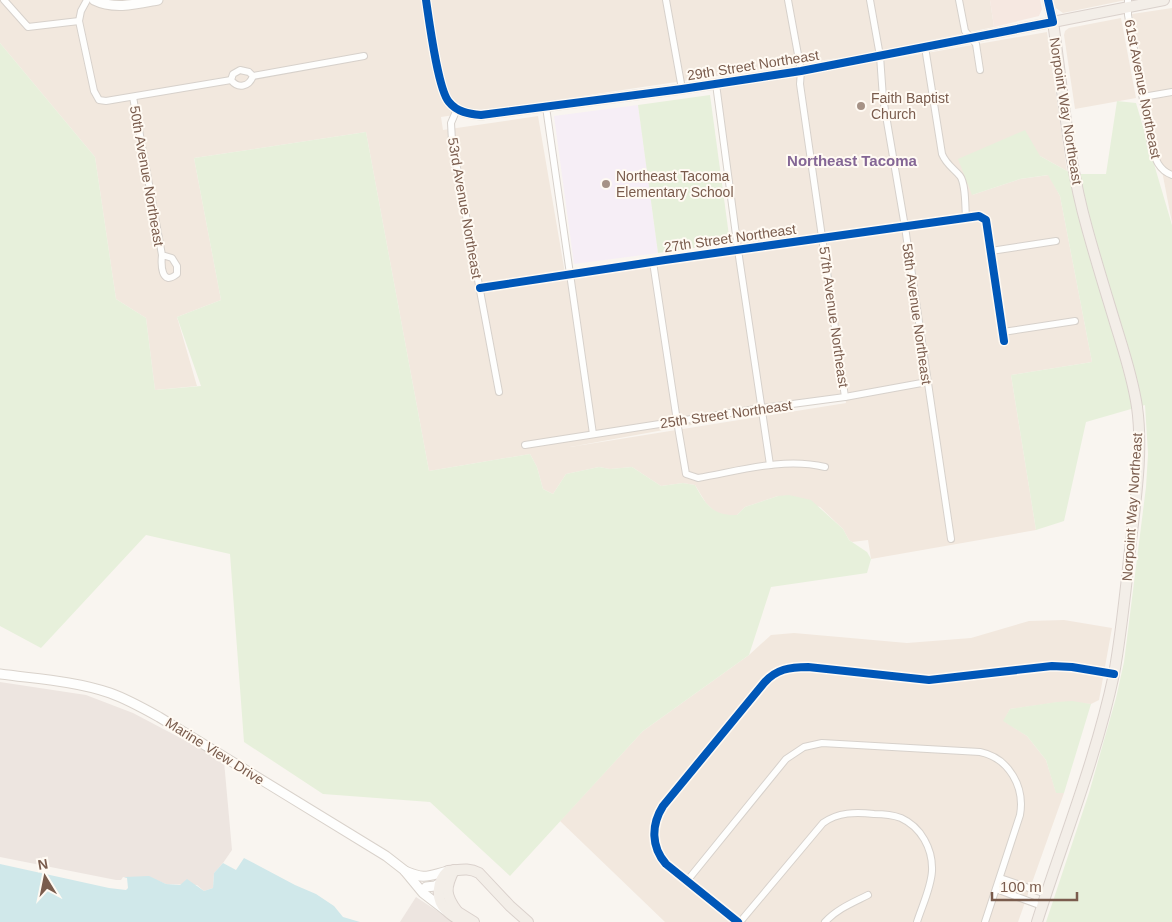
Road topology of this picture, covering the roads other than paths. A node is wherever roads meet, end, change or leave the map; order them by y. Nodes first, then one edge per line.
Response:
1 (4, 0) edge
2 (87, 0) edge
3 (94, 0) edge
4 (158, 0) edge
5 (426, 0) edge
6 (666, 0) edge
7 (788, 0) edge
8 (870, 0) edge
9 (959, 0) edge
10 (1048, 0) edge
11 (1164, 0) edge
12 (1128, 4) edge
13 (79, 20) junction
14 (1053, 22) junction
15 (970, 38) junction
16 (925, 47) junction
17 (364, 56) dead end
18 (880, 56) junction
19 (980, 70) dead end
20 (801, 71) junction
21 (252, 76) junction
22 (231, 80) junction
23 (716, 84) junction
24 (682, 89) junction
25 (1172, 92) edge
26 (133, 97) junction
27 (1143, 98) junction
28 (546, 107) junction
29 (456, 109) junction
30 (1170, 174) edge
31 (966, 217) junction
32 (905, 227) junction
33 (822, 238) junction
34 (1056, 241) dead end
35 (738, 250) junction
36 (991, 251) junction
37 (162, 255) dead end
38 (653, 262) junction
39 (570, 276) junction
40 (480, 288) junction
41 (1075, 322) dead end
42 (1003, 332) junction
43 (1004, 341) dead end
44 (927, 382) junction
45 (499, 392) dead end
46 (845, 397) junction
47 (762, 408) junction
48 (677, 421) junction
49 (593, 434) junction
50 (525, 445) dead end
51 (770, 465) junction
52 (825, 467) dead end
53 (951, 539) dead end
54 (0, 674) edge
55 (1114, 674) junction
56 (451, 872) junction
57 (406, 874) junction
58 (1000, 878) junction
59 (686, 881) junction
60 (439, 884) junction
61 (426, 887) junction
62 (996, 889) junction
63 (1046, 894) junction
64 (868, 895) dead end
65 (443, 906) junction
66 (1042, 906) junction
67 (457, 911) junction
68 (462, 922) edge
69 (474, 922) edge
70 (528, 922) edge
71 (739, 922) edge
72 (825, 922) edge
73 (917, 922) edge
74 (986, 922) edge
75 (1037, 922) edge

1 - 13 street
2 - 13 street
3 - 4 street
5 - 29 street
6 - 24 street
7 - 20 street, 57th Avenue Northeast
8 - 18 street, 58th Avenue Northeast
9 - 15 street
10 - 14 street, Norpoint Way Northeast
11 - 12 main road, 29th Street Northeast
12 - 14 main road, 29th Street Northeast
12 - 27 street, 61st Avenue Northeast
13 - 26 street
14 - 15 street, 29th Street Northeast
14 - 55 main road, Norpoint Way Northeast
15 - 16 street, 29th Street Northeast
15 - 19 street
16 - 18 street, 29th Street Northeast
16 - 31 street
17 - 21 street
18 - 20 street, 29th Street Northeast
18 - 32 street, 58th Avenue Northeast
20 - 23 street, 29th Street Northeast
20 - 33 street, 57th Avenue Northeast
21 - 22 street
21 - 22 street
22 - 26 street
23 - 24 street, 29th Street Northeast
23 - 35 street
24 - 28 street, 29th Street Northeast
25 - 27 street
26 - 37 street, 50th Avenue Northeast
27 - 30 street, 61st Avenue Northeast
28 - 29 street, 29th Street Northeast
28 - 39 street
29 - 40 street, 53rd Avenue Northeast
31 - 32 street, 27th Street Northeast
31 - 36 street, 27th Street Northeast
32 - 33 street, 27th Street Northeast
32 - 44 street, 58th Avenue Northeast
33 - 35 street, 27th Street Northeast
33 - 46 street, 57th Avenue Northeast
34 - 36 street
35 - 38 street, 27th Street Northeast
35 - 47 street
36 - 42 street
38 - 39 street, 27th Street Northeast
38 - 48 street
39 - 40 street, 27th Street Northeast
39 - 49 street
40 - 45 street, 53rd Avenue Northeast
41 - 42 street
42 - 43 street
44 - 46 street, 25th Street Northeast
44 - 53 street, 58th Avenue Northeast
46 - 47 street, 25th Street Northeast
47 - 48 street, 25th Street Northeast
47 - 51 street
48 - 49 street, 25th Street Northeast
48 - 51 street
49 - 50 street, 25th Street Northeast
51 - 52 street
54 - 57 street, Marine View Drive
55 - 59 street
55 - 63 main road, Norpoint Way Northeast
56 - 57 street
56 - 60 main road
56 - 67 main road
56 - 70 main road
57 - 61 street, Marine View Drive
57 - 65 street, Marine View Drive
58 - 59 street
58 - 62 street
58 - 63 street
59 - 71 street
60 - 61 street
60 - 65 main road
61 - 65 street, Marine View Drive
62 - 66 street
62 - 74 street
63 - 66 main road, Norpoint Way Northeast
64 - 72 street
65 - 67 main road, Marine View Drive
65 - 68 main road, Marine View Drive
66 - 75 main road, Norpoint Way Northeast
67 - 69 main road, Marine View Drive
71 - 73 street

